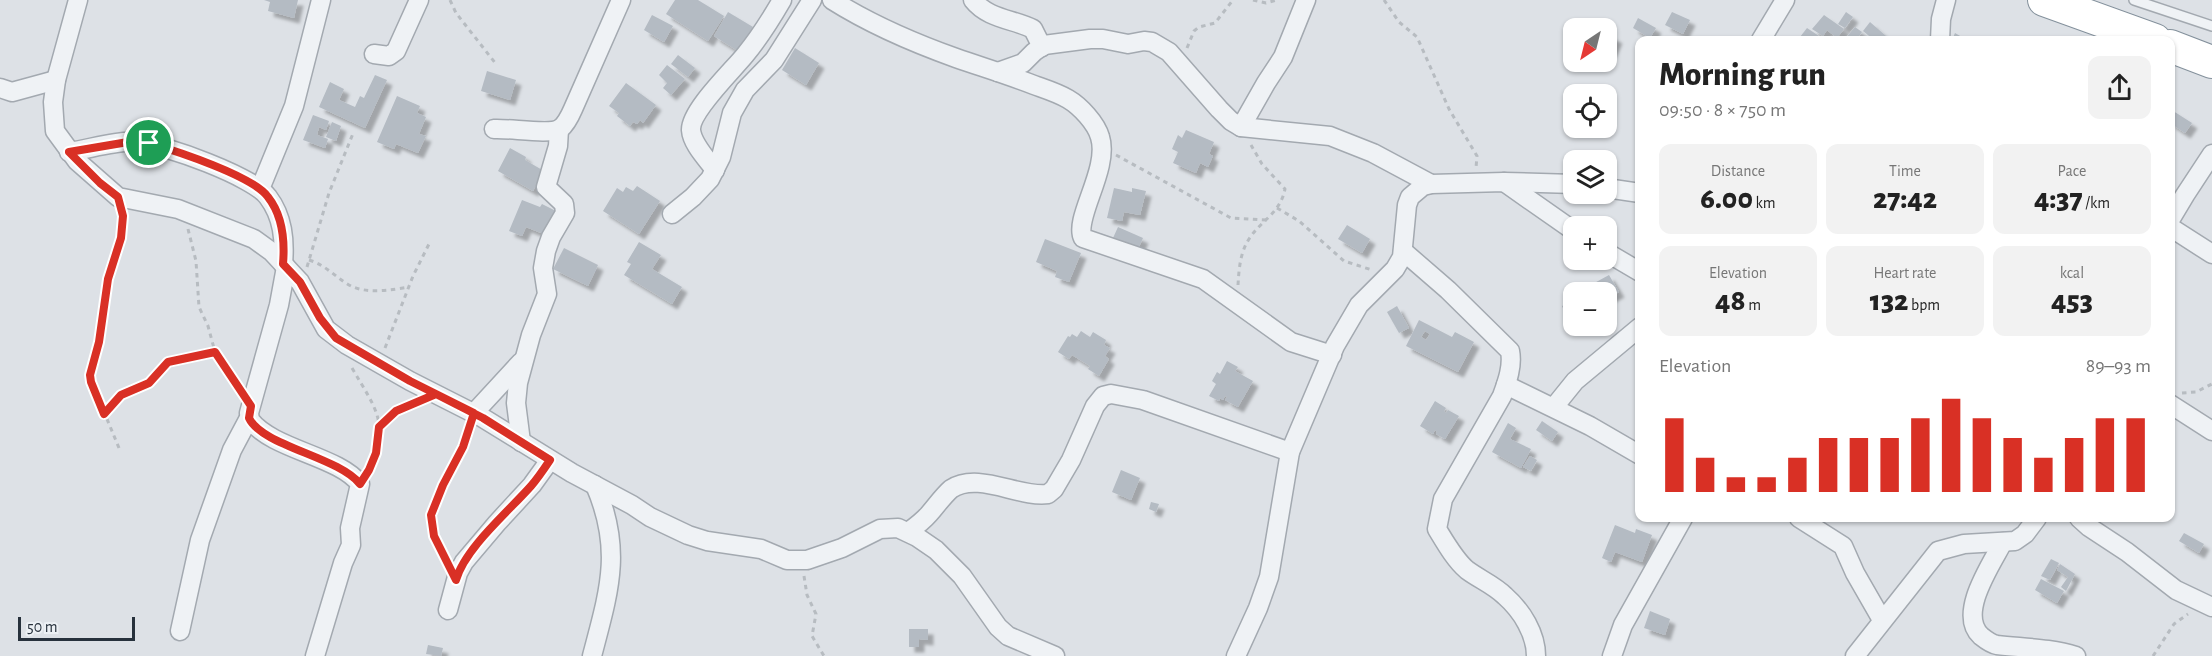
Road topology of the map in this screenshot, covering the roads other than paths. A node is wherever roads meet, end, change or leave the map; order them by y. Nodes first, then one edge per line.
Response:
1 (78, 0) edge
2 (321, 0) edge
3 (419, 0) edge
4 (621, 0) edge
5 (782, 0) edge
6 (812, 0) edge
7 (832, 0) edge
8 (973, 0) edge
9 (1306, 0) edge
10 (1785, 0) edge
11 (1946, 0) edge
12 (2044, 0) edge
13 (2134, 0) edge
14 (2212, 26) edge
15 (1763, 36) edge
16 (1940, 36) edge
17 (2144, 36) edge
18 (1042, 47) junction
19 (2175, 48) edge
20 (374, 54) dead end
21 (2212, 62) edge
22 (998, 72) junction
23 (56, 80) junction
24 (0, 88) edge
25 (1244, 128) junction
26 (494, 129) dead end
27 (559, 129) junction
28 (69, 152) junction
29 (2212, 154) edge
30 (715, 170) junction
31 (1504, 182) junction
32 (1431, 184) junction
33 (1563, 184) edge
34 (260, 189) junction
35 (1617, 190) edge
36 (1635, 192) edge
37 (2175, 212) edge
38 (672, 214) dead end
39 (1563, 223) edge
40 (2175, 230) edge
41 (1403, 251) junction
42 (2212, 254) edge
43 (1617, 258) edge
44 (285, 265) junction
45 (1635, 269) edge
46 (1635, 331) edge
47 (1332, 355) junction
48 (524, 358) junction
49 (1506, 385) junction
50 (2175, 399) edge
51 (1554, 407) junction
52 (250, 412) junction
53 (474, 413) junction
54 (2212, 431) edge
55 (521, 442) junction
56 (1290, 452) junction
57 (1635, 452) edge
58 (550, 460) junction
59 (595, 485) junction
60 (1681, 522) edge
61 (1805, 522) edge
62 (2034, 522) edge
63 (2083, 522) edge
64 (908, 532) junction
65 (2002, 542) junction
66 (2211, 606) edge
67 (448, 610) dead end
68 (1882, 620) junction
69 (180, 631) dead end
70 (2049, 653) edge
71 (315, 656) edge
72 (592, 656) edge
73 (1055, 656) edge
74 (1236, 656) edge
75 (1536, 656) edge
76 (1612, 656) edge
77 (1855, 656) edge
78 (2076, 656) edge

1 - 23 street
2 - 34 street
3 - 20 street
4 - 27 street
5 - 30 street
6 - 30 street
7 - 22 street
8 - 18 street
9 - 25 street
10 - 15 street
11 - 16 street
12 - 17 highway
13 - 14 lane
18 - 22 street
18 - 25 street
19 - 21 highway
22 - 47 street
23 - 24 street
23 - 28 street
25 - 32 street
26 - 27 street
27 - 48 street
28 - 34 street
28 - 44 street
29 - 37 street
30 - 38 street
31 - 32 street
31 - 33 street
31 - 39 street
32 - 41 street
34 - 44 street
35 - 36 street
40 - 42 street
41 - 47 street
41 - 49 street
43 - 45 street
44 - 52 street
44 - 53 street
46 - 51 street
47 - 56 street
48 - 53 street
48 - 55 street
49 - 51 street
49 - 75 street
50 - 54 street
51 - 57 street
52 - 69 street
52 - 71 street
53 - 55 street
55 - 58 street
56 - 64 street
56 - 74 street
58 - 59 street
58 - 67 street
59 - 64 street
59 - 72 street
60 - 76 street
61 - 68 street
62 - 65 street
63 - 66 street
64 - 73 street
65 - 68 street
65 - 70 street
68 - 77 street
70 - 78 street

